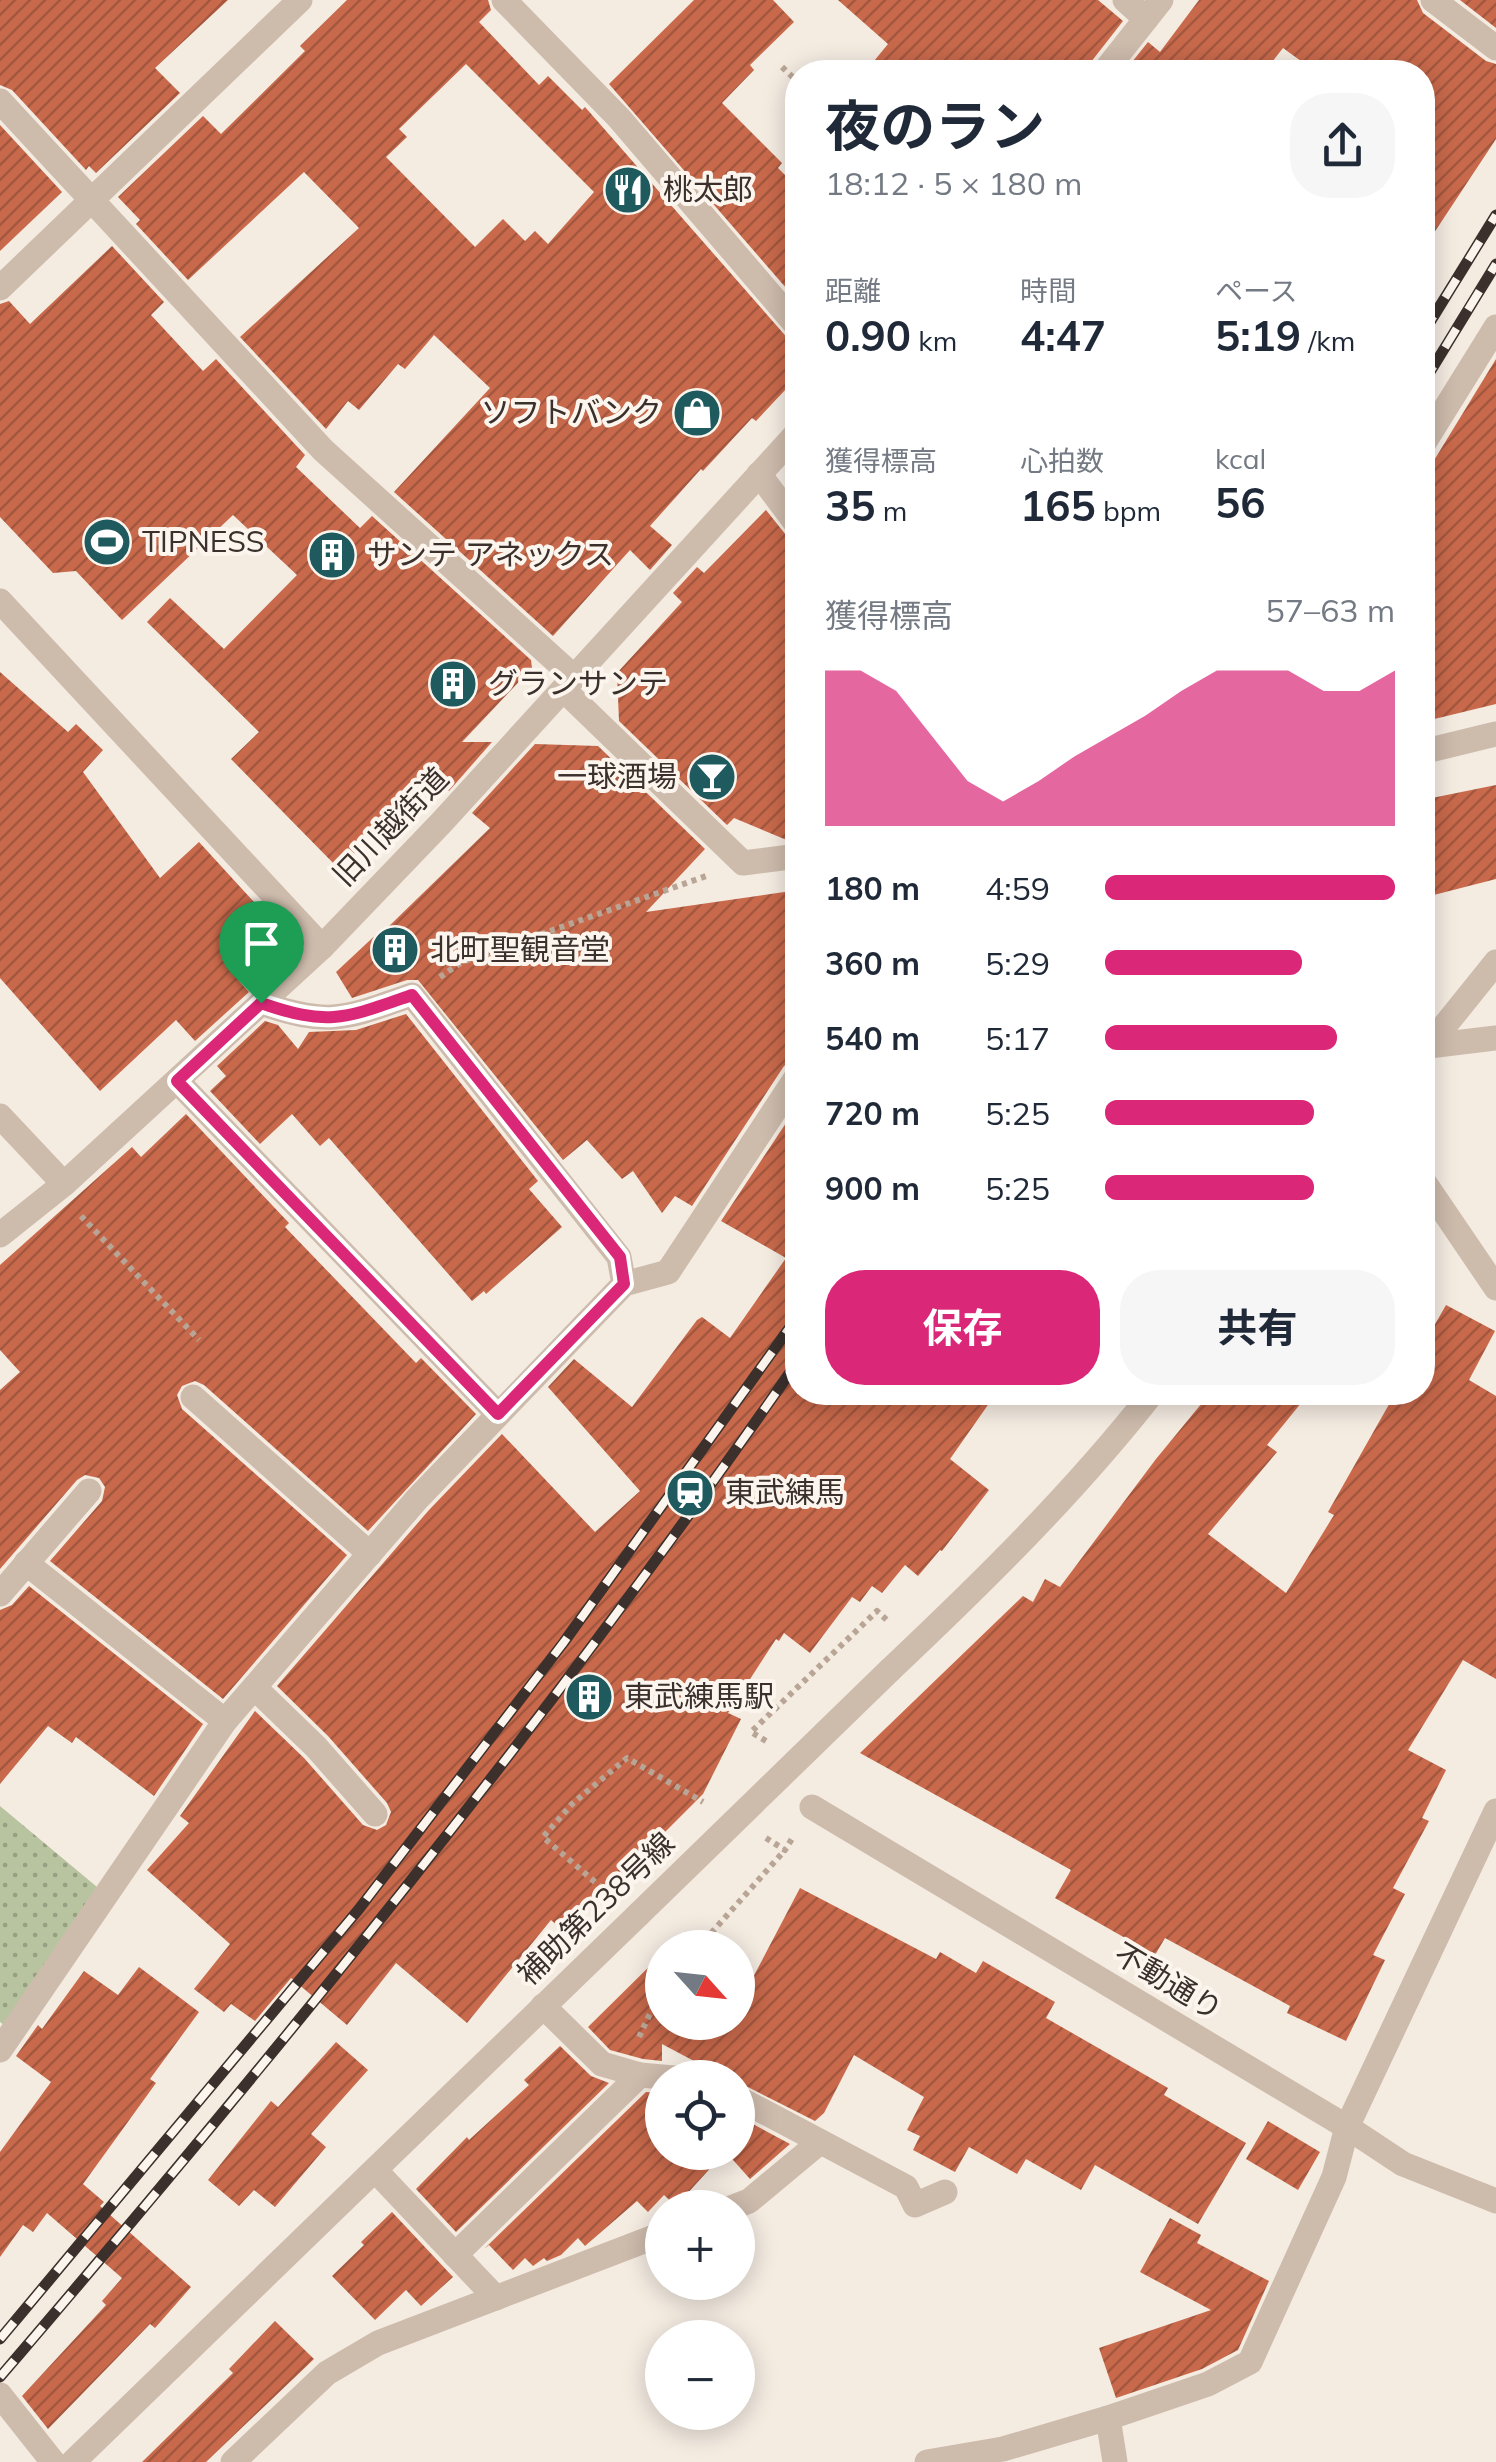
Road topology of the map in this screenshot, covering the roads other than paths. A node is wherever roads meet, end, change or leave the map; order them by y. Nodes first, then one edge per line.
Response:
1 (300, 0) edge
2 (504, 0) edge
3 (1125, 0) edge
4 (1433, 0) edge
5 (1154, 10) edge
6 (1496, 48) edge
7 (1114, 60) edge
8 (0, 102) edge
9 (90, 198) junction
10 (0, 288) edge
11 (785, 312) edge
12 (1496, 327) edge
13 (1435, 425) edge
14 (785, 446) edge
15 (759, 474) junction
16 (785, 509) edge
17 (0, 601) edge
18 (569, 684) junction
19 (1496, 734) edge
20 (1435, 749) edge
21 (785, 858) edge
22 (322, 947) junction
23 (1496, 962) edge
24 (261, 1003) junction
25 (1496, 1038) edge
26 (1435, 1039) edge
27 (1435, 1048) edge
28 (177, 1081) junction
29 (785, 1096) edge
30 (0, 1116) edge
31 (60, 1187) junction
32 (1435, 1197) edge
33 (0, 1234) edge
34 (624, 1284) junction
35 (1496, 1288) edge
36 (193, 1397) dead end
37 (1143, 1405) edge
38 (498, 1414) junction
39 (89, 1491) dead end
40 (370, 1554) junction
41 (26, 1563) junction
42 (0, 1594) edge
43 (256, 1688) junction
44 (226, 1721) junction
45 (812, 1808) dead end
46 (1496, 1811) edge
47 (375, 1814) dead end
48 (544, 2006) junction
49 (0, 2050) edge
50 (632, 2073) junction
51 (645, 2075) edge
52 (755, 2107) edge
53 (1348, 2127) junction
54 (820, 2142) junction
55 (375, 2170) junction
56 (945, 2192) dead end
57 (755, 2195) edge
58 (1496, 2201) edge
59 (645, 2241) edge
60 (455, 2255) junction
61 (496, 2298) junction
62 (0, 2395) edge
63 (1108, 2418) junction
64 (53, 2462) edge
65 (73, 2462) edge
66 (233, 2462) edge
67 (927, 2462) edge
68 (1115, 2462) edge

1 - 9 street
2 - 11 street
3 - 5 street
4 - 6 street
5 - 7 street
8 - 9 street
9 - 10 street
9 - 18 street
12 - 13 street
14 - 15 street, 旧川越街道
15 - 16 street
15 - 18 street, 旧川越街道
17 - 22 street
18 - 21 street
18 - 22 street, 旧川越街道
19 - 20 street
22 - 24 street, 旧川越街道
23 - 26 street
24 - 28 street, 旧川越街道
24 - 34 street
25 - 27 street
28 - 31 street, 旧川越街道
28 - 38 street
29 - 34 street
30 - 31 street
31 - 33 street, 旧川越街道
32 - 35 street
34 - 38 street
36 - 40 street
37 - 48 street, 補助第238号線, bridge
38 - 40 street
39 - 41 street
40 - 43 street
41 - 42 street
41 - 44 street
43 - 44 street
43 - 47 street
44 - 49 street
45 - 53 street, 不動通り
46 - 53 street
48 - 50 street
48 - 55 street, 補助第238号線
50 - 51 street
50 - 60 street
52 - 54 street
53 - 58 street, 不動通り
53 - 63 street
54 - 56 street
54 - 57 street
55 - 60 street
55 - 65 street, 補助第238号線
59 - 61 street
60 - 61 street
61 - 66 street
62 - 64 street
63 - 67 street
63 - 68 street

